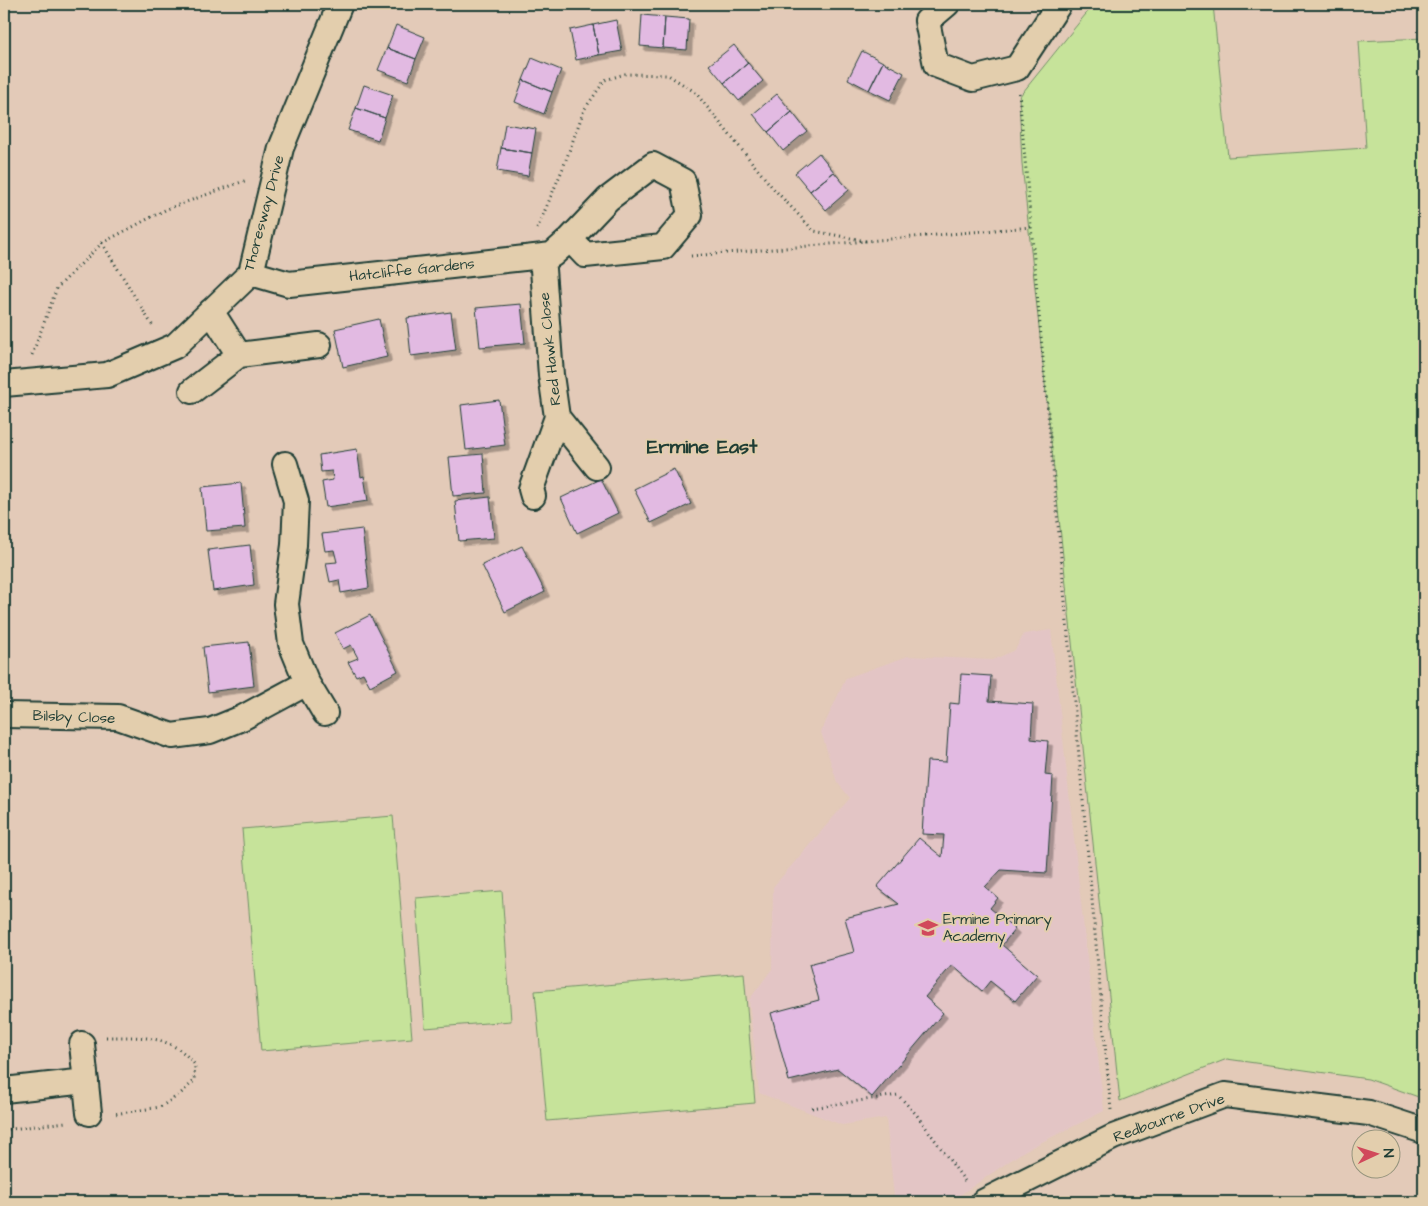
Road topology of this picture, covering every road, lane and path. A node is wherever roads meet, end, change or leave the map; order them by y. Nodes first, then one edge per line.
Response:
1 (340, 4) edge
2 (947, 4) edge
3 (1059, 4) edge
4 (1017, 68) junction
5 (276, 170) junction
6 (1031, 227) junction
7 (570, 239) junction
8 (102, 243) junction
9 (663, 247) junction
10 (542, 256) junction
11 (251, 273) junction
12 (212, 311) junction
13 (319, 345) dead end
14 (167, 349) junction
15 (239, 355) junction
16 (13, 383) edge
17 (192, 391) dead end
18 (557, 417) junction
19 (285, 464) dead end
20 (598, 468) dead end
21 (533, 496) dead end
22 (307, 683) junction
23 (325, 713) dead end
24 (4, 715) edge
25 (82, 1044) joint
26 (86, 1081) junction
27 (4, 1090) edge
28 (812, 1108) dead end
29 (89, 1116) junction
30 (4, 1130) edge
31 (1424, 1131) edge
32 (1113, 1137) junction
33 (976, 1194) edge

1 - 5 street, Thoresway Drive
2 - 4 street
3 - 4 street
4 - 6 path
5 - 8 path
5 - 11 street, Thoresway Drive
6 - 9 path
6 - 32 path
7 - 9 street
7 - 9 street, Hatcliffe Gardens
7 - 10 street, Hatcliffe Gardens
8 - 14 path
8 - 16 path
10 - 11 street, Hatcliffe Gardens
10 - 18 street, Red Hawk Close
11 - 12 street, Thoresway Drive
12 - 14 street, Thoresway Drive
12 - 15 street
13 - 15 street
14 - 16 street, Thoresway Drive
15 - 17 street
18 - 20 street
18 - 21 street, Red Hawk Close
19 - 22 street
22 - 23 street
22 - 24 street, Bilsby Close
25 - 26 street
25 - 29 path
26 - 27 street
26 - 29 street
28 - 33 path
29 - 30 path
31 - 32 street, Redbourne Drive
32 - 33 street, Redbourne Drive

